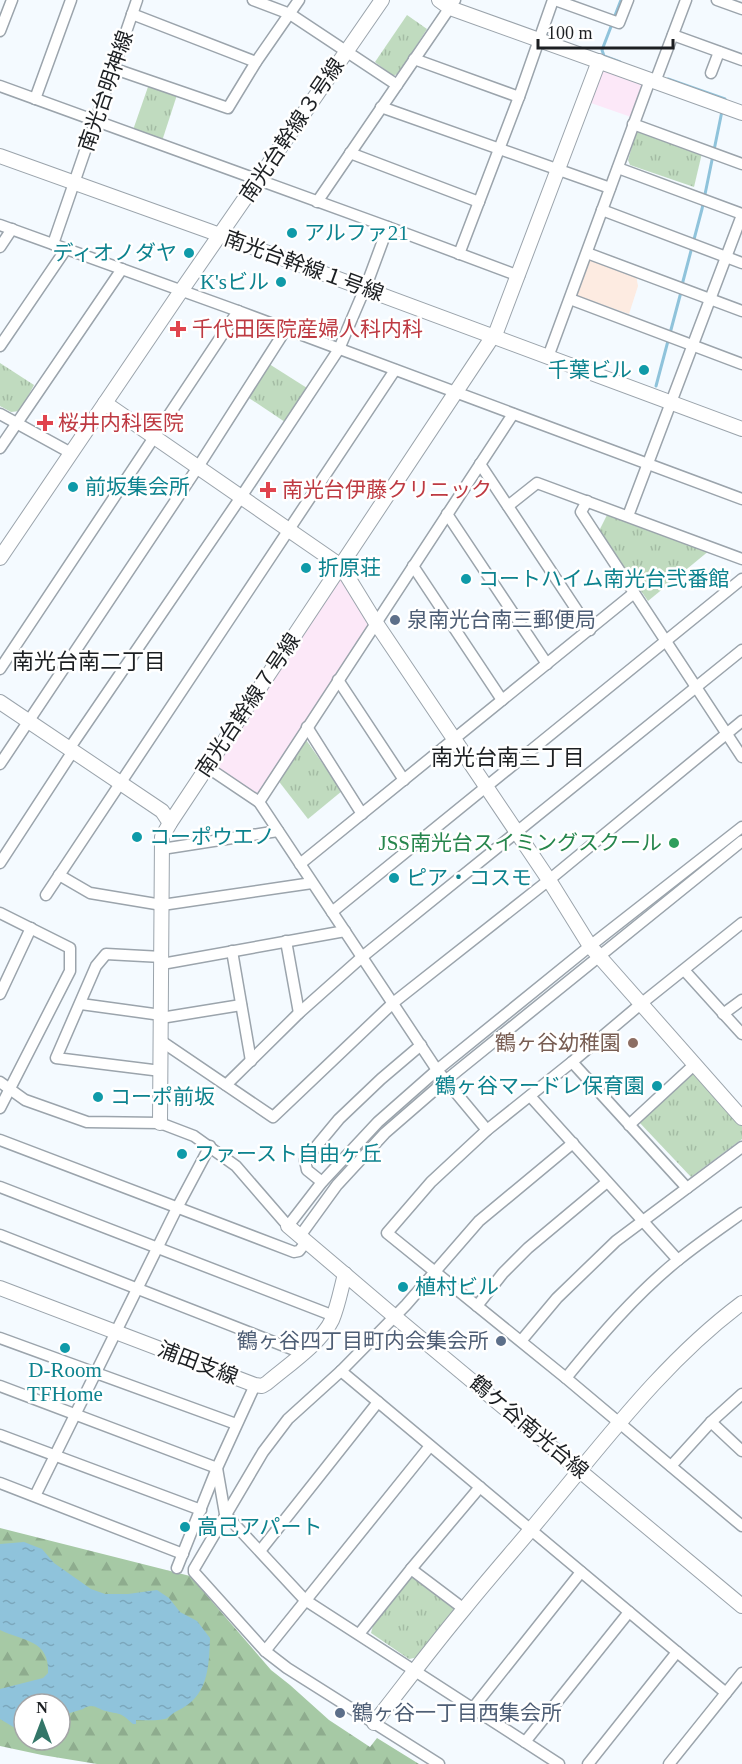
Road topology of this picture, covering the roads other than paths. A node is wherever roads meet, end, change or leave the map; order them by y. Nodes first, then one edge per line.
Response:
1 (12, 0) edge
2 (71, 0) edge
3 (137, 0) edge
4 (253, 0) edge
5 (299, 0) edge
6 (382, 0) edge
7 (554, 0) edge
8 (628, 0) edge
9 (686, 0) edge
10 (717, 0) edge
11 (448, 3) edge
12 (742, 9) edge
13 (132, 14) junction
14 (290, 14) junction
15 (0, 28) edge
16 (673, 35) junction
17 (539, 40) junction
18 (345, 52) junction
19 (719, 52) junction
20 (414, 59) junction
21 (742, 60) edge
22 (599, 61) junction
23 (256, 62) junction
24 (115, 69) junction
25 (711, 73) dead end
26 (656, 77) junction
27 (397, 85) junction
28 (0, 86) edge
29 (519, 97) junction
30 (35, 99) junction
31 (381, 107) junction
32 (742, 113) edge
33 (96, 121) junction
34 (633, 124) junction
35 (499, 149) junction
36 (350, 153) junction
37 (0, 156) edge
38 (742, 164) edge
39 (618, 168) junction
40 (558, 170) junction
41 (257, 180) junction
42 (74, 182) junction
43 (610, 188) junction
44 (317, 202) junction
45 (479, 202) junction
46 (602, 210) junction
47 (742, 214) edge
48 (0, 225) edge
49 (388, 227) junction
50 (12, 230) junction
51 (220, 235) junction
52 (53, 244) junction
53 (0, 247) edge
54 (66, 249) junction
55 (587, 253) junction
56 (459, 254) junction
57 (726, 257) junction
58 (742, 263) edge
59 (122, 269) junction
60 (519, 276) junction
61 (364, 289) junction
62 (181, 291) junction
63 (710, 299) junction
64 (570, 300) junction
65 (238, 311) junction
66 (742, 311) edge
67 (286, 329) junction
68 (493, 336) junction
69 (692, 345) junction
70 (0, 346) edge
71 (339, 349) junction
72 (548, 357) junction
73 (742, 364) edge
74 (395, 370) junction
75 (456, 393) junction
76 (105, 403) junction
77 (671, 403) junction
78 (0, 414) edge
79 (513, 414) junction
80 (17, 423) junction
81 (742, 429) edge
82 (156, 438) junction
83 (0, 448) edge
84 (71, 453) junction
85 (480, 464) junction
86 (648, 464) junction
87 (198, 467) junction
88 (241, 497) junction
89 (742, 499) edge
90 (587, 501) junction
91 (508, 506) junction
92 (447, 514) junction
93 (628, 516) junction
94 (289, 529) junction
95 (741, 555) edge
96 (0, 558) edge
97 (341, 566) junction
98 (413, 566) junction
99 (742, 579) edge
100 (634, 593) junction
101 (376, 623) junction
102 (590, 630) junction
103 (666, 641) junction
104 (742, 650) edge
105 (547, 664) junction
106 (0, 669) edge
107 (338, 680) junction
108 (696, 687) junction
109 (502, 700) junction
110 (0, 702) edge
111 (28, 721) junction
112 (742, 721) edge
113 (308, 727) junction
114 (727, 734) junction
115 (454, 739) junction
116 (71, 750) junction
117 (742, 757) edge
118 (0, 764) edge
119 (207, 767) junction
120 (404, 780) junction
121 (120, 783) junction
122 (486, 786) junction
123 (259, 802) junction
124 (362, 814) junction
125 (170, 823) junction
126 (742, 827) edge
127 (278, 831) junction
128 (517, 832) junction
129 (742, 841) edge
130 (162, 849) junction
131 (0, 864) edge
132 (300, 864) junction
133 (59, 876) junction
134 (549, 880) junction
135 (312, 882) junction
136 (46, 895) dead end
137 (162, 905) junction
138 (332, 912) junction
139 (0, 913) edge
140 (742, 923) edge
141 (31, 928) junction
142 (345, 931) junction
143 (286, 941) junction
144 (232, 951) junction
145 (594, 951) junction
146 (363, 957) junction
147 (162, 960) junction
148 (684, 970) junction
149 (0, 994) edge
150 (742, 1000) edge
151 (393, 1003) junction
152 (642, 1003) junction
153 (81, 1004) junction
154 (241, 1005) junction
155 (299, 1013) junction
156 (723, 1014) junction
157 (161, 1017) junction
158 (742, 1034) edge
159 (161, 1041) junction
160 (421, 1045) junction
161 (251, 1061) junction
162 (572, 1062) junction
163 (695, 1064) junction
164 (437, 1070) junction
165 (161, 1071) junction
166 (445, 1081) junction
167 (4, 1085) edge
168 (225, 1085) junction
169 (530, 1096) junction
170 (0, 1108) edge
171 (742, 1118) edge
172 (160, 1123) junction
173 (630, 1125) junction
174 (487, 1130) junction
175 (0, 1140) edge
176 (573, 1143) junction
177 (210, 1146) junction
178 (742, 1147) edge
179 (322, 1182) junction
180 (607, 1182) junction
181 (0, 1187) edge
182 (687, 1188) junction
183 (177, 1208) junction
184 (742, 1213) edge
185 (643, 1221) junction
186 (288, 1226) junction
187 (0, 1235) edge
188 (303, 1239) junction
189 (157, 1248) junction
190 (678, 1260) junction
191 (434, 1271) junction
192 (345, 1274) junction
193 (0, 1288) edge
194 (137, 1289) junction
195 (742, 1303) edge
196 (477, 1306) junction
197 (334, 1316) junction
198 (394, 1316) junction
199 (117, 1332) junction
200 (0, 1338) edge
201 (520, 1341) junction
202 (302, 1353) junction
203 (341, 1371) junction
204 (95, 1374) junction
205 (566, 1378) junction
206 (255, 1385) junction
207 (0, 1386) edge
208 (742, 1394) edge
209 (378, 1402) junction
210 (75, 1414) junction
211 (618, 1422) junction
212 (711, 1422) junction
213 (236, 1424) junction
214 (0, 1435) edge
215 (430, 1446) junction
216 (742, 1451) edge
217 (55, 1455) junction
218 (671, 1466) junction
219 (217, 1468) junction
220 (580, 1470) junction
221 (0, 1483) edge
222 (480, 1487) junction
223 (34, 1496) junction
224 (201, 1510) junction
225 (225, 1514) junction
226 (742, 1526) edge
227 (531, 1530) junction
228 (260, 1551) junction
229 (183, 1554) junction
230 (177, 1568) dead end
231 (411, 1569) junction
232 (581, 1572) junction
233 (305, 1600) junction
234 (742, 1606) edge
235 (464, 1609) junction
236 (629, 1612) junction
237 (359, 1634) junction
238 (265, 1651) junction
239 (677, 1652) junction
240 (416, 1671) junction
241 (742, 1673) edge
242 (726, 1693) junction
243 (473, 1708) junction
244 (374, 1723) junction
245 (525, 1742) junction
246 (439, 1764) edge
247 (559, 1764) edge
248 (588, 1764) edge
249 (669, 1764) edge

1 - 15 street
2 - 30 street
3 - 13 street, 南光台明神線
4 - 14 street
5 - 14 street
6 - 18 street, 南光台幹線３号線
7 - 8 street
7 - 17 street
9 - 16 street
10 - 12 street
11 - 17 street
11 - 20 street
13 - 23 street
13 - 24 street, 南光台明神線
14 - 18 street
14 - 23 street
16 - 19 street
16 - 26 street
17 - 22 street
17 - 29 street
18 - 27 street
18 - 41 street, 南光台幹線３号線
19 - 21 street
19 - 25 street
20 - 27 street
20 - 29 street
22 - 26 street
22 - 40 street, 南光台幹線７号線
23 - 24 street
24 - 33 street, 南光台明神線
26 - 32 street
26 - 34 street
27 - 31 street
28 - 30 street
29 - 35 street
30 - 33 street
31 - 35 street
31 - 36 street
33 - 41 street
33 - 42 street, 南光台明神線
34 - 38 street
34 - 39 street
35 - 40 street
35 - 45 street
36 - 44 street
36 - 45 street
37 - 42 street, 南光台幹線１号線
39 - 43 street
39 - 47 street
40 - 43 street
40 - 60 street, 南光台幹線７号線
41 - 44 street
41 - 51 street, 南光台幹線３号線
42 - 51 street, 南光台幹線１号線
42 - 52 street, 南光台明神線
43 - 46 street
44 - 49 street
45 - 56 street
46 - 55 street
46 - 57 street
47 - 57 street
48 - 50 street
49 - 56 street
49 - 61 street
50 - 52 street
50 - 53 street
51 - 61 street, 南光台幹線１号線
51 - 62 street, 南光台幹線３号線
52 - 54 street
54 - 59 street
54 - 70 street
55 - 63 street
55 - 64 street
56 - 60 street
57 - 58 street
57 - 63 street
59 - 62 street
59 - 80 street
60 - 68 street, 南光台幹線７号線
61 - 68 street, 南光台幹線１号線
61 - 71 street
62 - 65 street
62 - 76 street, 南光台幹線３号線
63 - 66 street
63 - 69 street
64 - 69 street
64 - 72 street
65 - 67 street
65 - 82 street
67 - 71 street
67 - 87 street
68 - 72 street, 南光台幹線１号線
68 - 75 street, 南光台幹線７号線
69 - 73 street
69 - 77 street
71 - 74 street
71 - 88 street
72 - 77 street, 南光台幹線１号線
74 - 75 street
74 - 94 street
75 - 79 street
75 - 97 street, 南光台幹線７号線
76 - 82 street
76 - 84 street, 南光台幹線３号線
77 - 81 street, 南光台幹線１号線
77 - 86 street
78 - 80 street
79 - 85 street
79 - 86 street
80 - 83 street
80 - 84 street
82 - 87 street
82 - 106 street
84 - 96 street, 南光台幹線３号線
85 - 91 street
85 - 92 street
86 - 89 street
86 - 93 street
87 - 88 street
87 - 111 street
88 - 94 street
88 - 116 street
90 - 91 street
90 - 93 street
90 - 100 street
91 - 102 street
92 - 98 street
92 - 105 street
93 - 95 street
94 - 97 street
94 - 121 street
97 - 101 street
97 - 119 street, 南光台幹線７号線
98 - 101 street
98 - 109 street
99 - 103 street
100 - 102 street
100 - 103 street
101 - 107 street
101 - 115 street
102 - 105 street
103 - 108 street
103 - 122 street
104 - 108 street
105 - 109 street
107 - 113 street
107 - 120 street
108 - 114 street
108 - 128 street
109 - 115 street
110 - 111 street
111 - 116 street
111 - 118 street
112 - 114 street
113 - 123 street
113 - 124 street
114 - 117 street
114 - 134 street
115 - 120 street
115 - 122 street
116 - 121 street
116 - 131 street
119 - 123 street
119 - 125 street, 南光台幹線７号線
120 - 124 street
121 - 125 street
121 - 133 street
122 - 128 street
122 - 138 street
123 - 127 street
124 - 132 street
125 - 130 street, 南光台幹線７号線
126 - 145 street
127 - 130 street
127 - 132 street
128 - 134 street
128 - 146 street
129 - 145 street
130 - 137 street, 南光台幹線７号線
132 - 135 street
133 - 136 street
133 - 137 street
134 - 145 street
134 - 151 street
135 - 137 street
135 - 138 street
137 - 147 street, 南光台幹線７号線
138 - 142 street
139 - 141 street
140 - 148 street
141 - 149 street
141 - 167 street
142 - 143 street
142 - 146 street
143 - 144 street
143 - 155 street
144 - 147 street
144 - 154 street
145 - 152 street
145 - 164 street
145 - 166 street
146 - 151 street
146 - 155 street
147 - 153 street
147 - 157 street, 南光台幹線７号線
148 - 152 street
148 - 156 street
150 - 156 street
151 - 160 street
151 - 168 street
152 - 162 street
152 - 163 street
153 - 157 street
153 - 165 street
154 - 157 street
154 - 161 street
155 - 161 street
156 - 158 street
157 - 159 street, 南光台幹線７号線
159 - 165 street, 南光台幹線７号線
159 - 168 street
160 - 164 street
160 - 179 street
161 - 168 street
162 - 169 street
162 - 173 street
163 - 171 street
163 - 173 street
164 - 166 street
164 - 179 street
165 - 172 street, 南光台幹線７号線
166 - 174 street
166 - 188 street
167 - 170 street
167 - 172 street
169 - 174 street
169 - 176 street
172 - 177 street
173 - 182 street
174 - 191 street
175 - 183 street
176 - 180 street
176 - 191 street
177 - 183 street
177 - 186 street
178 - 182 street
179 - 186 street
180 - 185 street
180 - 196 street
181 - 189 street
182 - 185 street
183 - 188 street
183 - 189 street
184 - 190 street
185 - 190 street
185 - 201 street
186 - 188 street, 鶴ケ谷南光台線
187 - 194 street
188 - 192 street, 鶴ケ谷南光台線
189 - 194 street
189 - 197 street
190 - 205 street
191 - 196 street
191 - 198 street
192 - 197 street, 浦田支線
192 - 198 street, 鶴ケ谷南光台線
193 - 199 street, 浦田支線
194 - 199 street
194 - 202 street
195 - 211 street
196 - 201 street
197 - 202 street, 浦田支線
198 - 203 street
198 - 220 street, 鶴ケ谷南光台線
199 - 204 street
199 - 206 street, 浦田支線
200 - 204 street
201 - 205 street
202 - 206 street, 浦田支線
203 - 209 street
203 - 225 street
204 - 210 street
204 - 213 street
205 - 211 street
206 - 213 street
207 - 210 street
208 - 212 street
209 - 215 street
209 - 228 street
210 - 217 street
210 - 219 street
211 - 218 street
211 - 220 street
212 - 216 street
212 - 218 street
213 - 219 street
214 - 217 street
215 - 222 street
215 - 233 street
217 - 223 street
217 - 224 street
218 - 226 street
219 - 224 street
219 - 225 street
220 - 227 street
220 - 234 street, 鶴ケ谷南光台線
221 - 223 street
222 - 227 street
222 - 231 street
223 - 229 street
224 - 229 street
225 - 228 street
225 - 238 street
227 - 232 street
227 - 235 street
228 - 233 street
229 - 230 street
231 - 235 street
231 - 237 street
232 - 236 street
232 - 243 street
233 - 237 street
233 - 238 street
235 - 240 street
236 - 239 street
236 - 245 street
237 - 240 street
238 - 244 street
239 - 242 street
239 - 248 street
240 - 243 street
240 - 244 street
241 - 242 street
242 - 249 street
243 - 245 street
244 - 246 street
245 - 247 street

